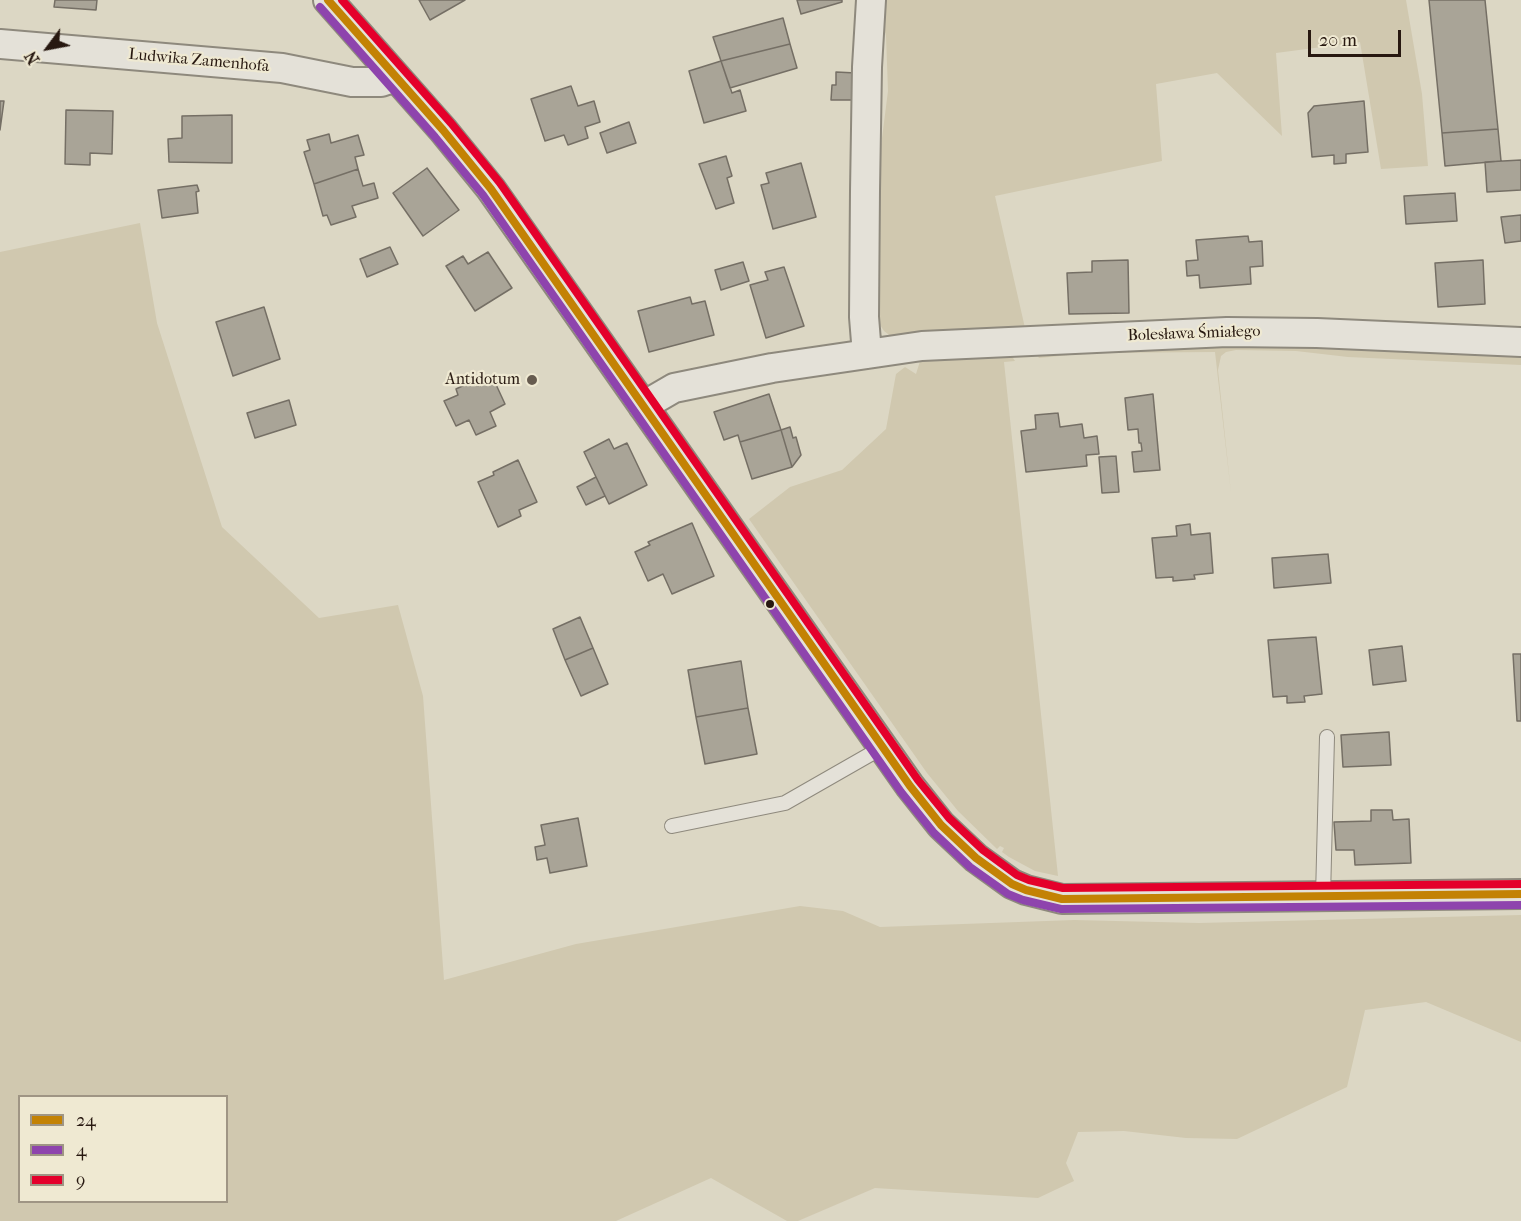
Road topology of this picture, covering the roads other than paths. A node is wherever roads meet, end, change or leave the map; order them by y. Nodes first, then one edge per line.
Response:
1 (328, 0) edge
2 (871, 0) edge
3 (0, 44) edge
4 (396, 76) junction
5 (1521, 342) edge
6 (867, 354) junction
7 (643, 406) junction
8 (1328, 737) dead end
9 (883, 747) junction
10 (672, 826) dead end
11 (1521, 894) edge
12 (1323, 897) junction

1 - 4 street
2 - 6 street
3 - 4 street, Ludwika Zamenhofa
4 - 7 street
5 - 6 street, Bolesława Śmiałego
6 - 7 street, Bolesława Śmiałego
7 - 9 street
8 - 12 lane
9 - 10 lane
9 - 12 street
11 - 12 street

